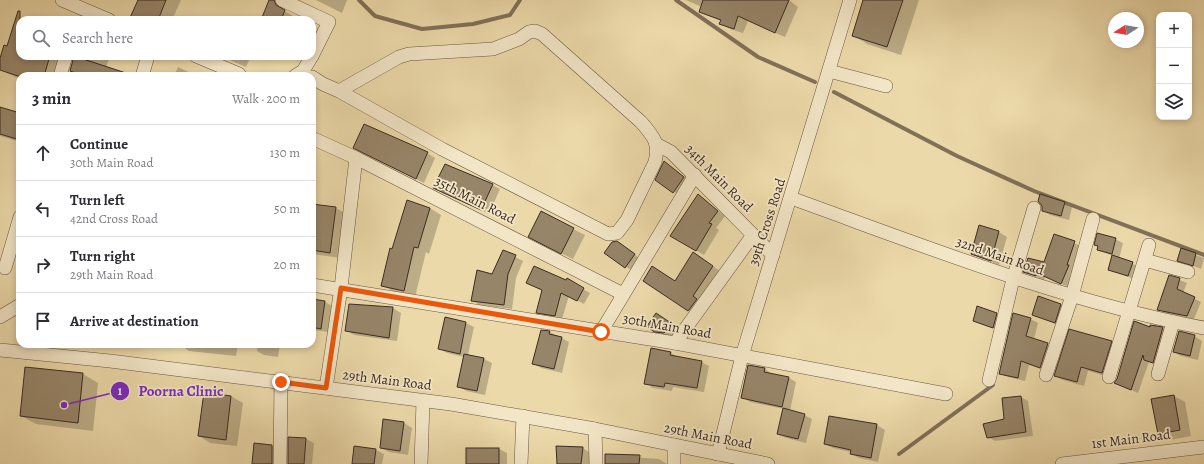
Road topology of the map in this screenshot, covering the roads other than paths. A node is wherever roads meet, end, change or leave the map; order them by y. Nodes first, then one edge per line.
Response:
1 (62, 0) edge
2 (282, 0) edge
3 (850, 0) edge
4 (78, 14) edge
5 (89, 16) edge
6 (316, 48) edge
7 (65, 60) edge
8 (147, 60) edge
9 (206, 60) edge
10 (311, 60) edge
11 (829, 71) junction
12 (61, 72) edge
13 (143, 72) edge
14 (234, 72) edge
15 (306, 72) edge
16 (316, 80) edge
17 (886, 86) dead end
18 (339, 91) junction
19 (316, 140) edge
20 (656, 144) junction
21 (356, 158) junction
22 (695, 175) junction
23 (791, 198) junction
24 (1034, 208) dead end
25 (1093, 219) dead end
26 (16, 229) edge
27 (753, 235) junction
28 (776, 245) junction
29 (1149, 245) dead end
30 (1145, 260) junction
31 (16, 261) edge
32 (3, 269) edge
33 (1188, 272) dead end
34 (1013, 279) junction
35 (316, 285) edge
36 (341, 288) junction
37 (623, 294) junction
38 (1072, 296) junction
39 (16, 307) edge
40 (1130, 312) junction
41 (0, 317) edge
42 (1173, 322) junction
43 (1204, 328) edge
44 (601, 332) junction
45 (675, 343) junction
46 (0, 350) edge
47 (742, 356) junction
48 (1158, 374) dead end
49 (1046, 375) dead end
50 (1109, 377) dead end
51 (989, 380) dead end
52 (281, 382) junction
53 (326, 388) junction
54 (946, 394) dead end
55 (423, 401) junction
56 (523, 416) junction
57 (595, 429) junction
58 (674, 445) junction
59 (1204, 447) edge
60 (718, 454) junction
61 (752, 462) edge
62 (280, 464) edge
63 (421, 464) edge
64 (521, 464) edge
65 (596, 464) edge
66 (674, 464) edge
67 (768, 464) edge
68 (1062, 464) edge

1 - 4 street
2 - 6 street
3 - 11 street, 39th Cross Road
4 - 5 street
7 - 12 street
8 - 13 street
9 - 14 street
10 - 15 street
11 - 17 street
11 - 23 street, 39th Cross Road
16 - 18 street
18 - 20 street
18 - 20 street
19 - 21 street, 35th Main Road
20 - 22 street, 34th Main Road
21 - 36 street
21 - 37 street, 35th Main Road
22 - 27 street, 34th Main Road
22 - 37 street
23 - 28 street, 39th Cross Road
23 - 34 street, 32nd Main Road
24 - 34 street
25 - 38 street
26 - 32 street
27 - 28 street, 34th Main Road
27 - 45 street
28 - 47 street, 39th Cross Road
29 - 30 street
30 - 33 street
30 - 40 street
31 - 32 street
34 - 38 street, 32nd Main Road
34 - 51 street
35 - 36 street, 30th Main Road
36 - 44 street, 30th Main Road
36 - 53 street
37 - 44 street
38 - 40 street, 32nd Main Road
38 - 49 street
39 - 41 street
40 - 42 street, 32nd Main Road
40 - 50 street
42 - 43 street, 32nd Main Road
42 - 48 street
44 - 45 street, 30th Main Road
45 - 47 street, 30th Main Road
46 - 52 street, 29th Main Road
47 - 54 street, 30th Main Road
47 - 60 street, 39th Cross Road
52 - 53 street, 29th Main Road
52 - 62 street
53 - 55 street, 29th Main Road
55 - 56 street, 29th Main Road
55 - 63 street
56 - 57 street, 29th Main Road
56 - 64 street
57 - 58 street, 29th Main Road
57 - 65 street
58 - 60 street, 29th Main Road
58 - 66 street
59 - 68 street, 1st Main Road
60 - 61 street, 29th Main Road
61 - 67 street, 29th Main Road

